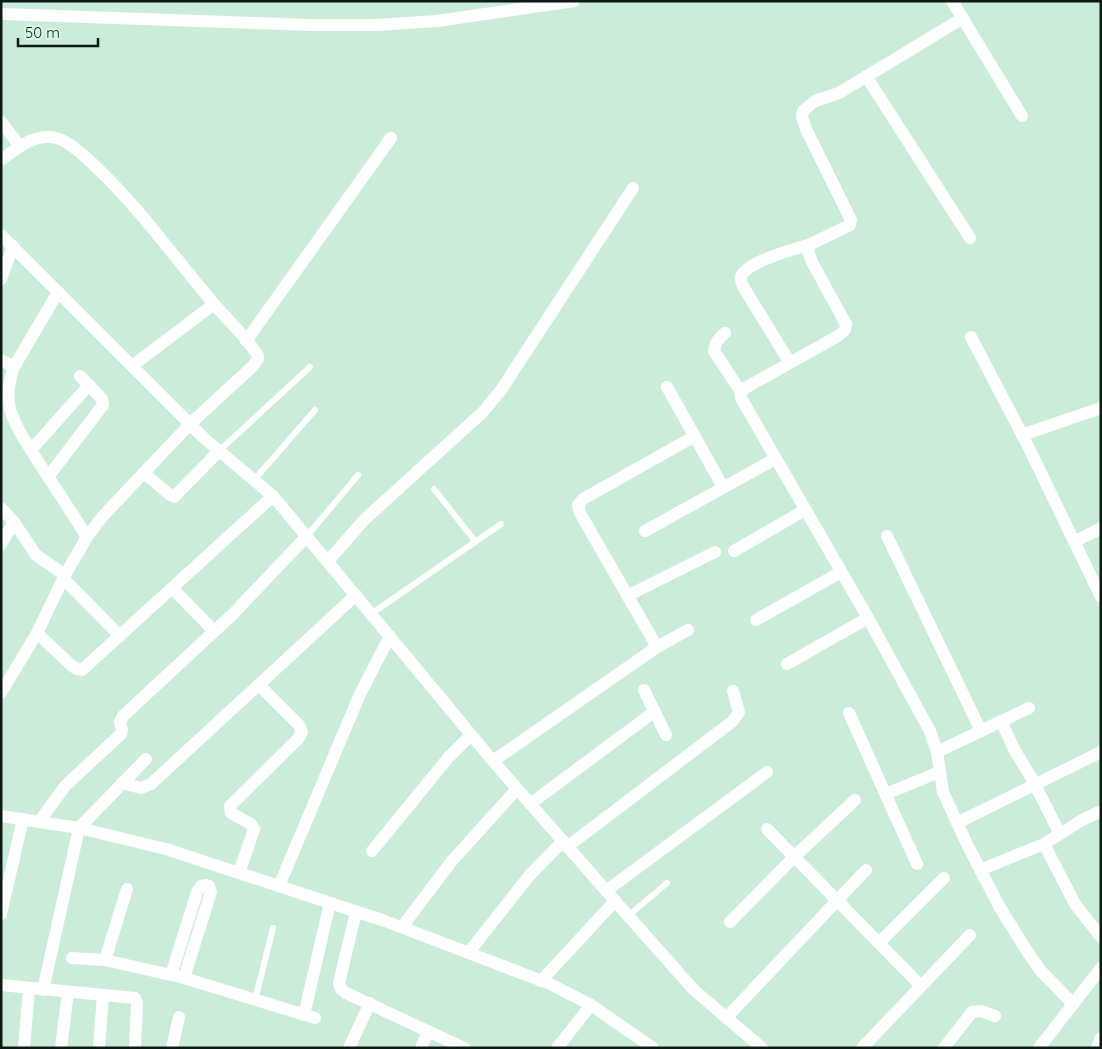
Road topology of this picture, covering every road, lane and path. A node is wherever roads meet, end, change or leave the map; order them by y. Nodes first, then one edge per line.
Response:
1 (574, 1) edge
2 (952, 1) edge
3 (1, 14) edge
4 (963, 18) junction
5 (866, 76) junction
6 (1022, 116) dead end
7 (1, 122) edge
8 (391, 138) dead end
9 (20, 146) junction
10 (1, 160) edge
11 (633, 188) dead end
12 (1, 235) edge
13 (970, 238) dead end
14 (811, 244) junction
15 (13, 246) junction
16 (1, 279) edge
17 (58, 292) junction
18 (214, 304) junction
19 (725, 334) dead end
20 (971, 337) dead end
21 (246, 341) junction
22 (1, 360) edge
23 (790, 363) junction
24 (132, 366) junction
25 (14, 367) junction
26 (310, 367) dead end
27 (80, 376) dead end
28 (89, 385) junction
29 (667, 387) dead end
30 (741, 392) junction
31 (1101, 408) edge
32 (315, 410) dead end
33 (190, 424) junction
34 (1022, 435) junction
35 (695, 436) junction
36 (31, 450) junction
37 (220, 450) junction
38 (775, 459) junction
39 (144, 473) junction
40 (358, 475) dead end
41 (48, 477) junction
42 (254, 480) junction
43 (723, 487) junction
44 (434, 489) dead end
45 (273, 496) junction
46 (1, 508) edge
47 (805, 510) junction
48 (14, 522) junction
49 (501, 524) dead end
50 (1101, 528) edge
51 (645, 531) dead end
52 (307, 536) junction
53 (887, 536) dead end
54 (87, 537) junction
55 (475, 541) junction
56 (1074, 542) junction
57 (1, 544) edge
58 (734, 551) dead end
59 (715, 552) dead end
60 (328, 561) junction
61 (841, 572) junction
62 (64, 577) junction
63 (172, 588) junction
64 (356, 595) junction
65 (627, 596) junction
66 (1101, 597) edge
67 (371, 614) junction
68 (868, 618) junction
69 (756, 620) dead end
70 (688, 630) dead end
71 (214, 631) junction
72 (37, 633) junction
73 (120, 636) junction
74 (390, 636) junction
75 (657, 647) junction
76 (787, 664) dead end
77 (259, 685) junction
78 (644, 690) dead end
79 (733, 691) dead end
80 (1, 693) edge
81 (1030, 708) dead end
82 (654, 712) junction
83 (850, 713) dead end
84 (1001, 721) junction
85 (981, 731) junction
86 (471, 735) junction
87 (666, 735) dead end
88 (937, 752) junction
89 (1101, 752) edge
90 (146, 758) dead end
91 (493, 761) junction
92 (767, 772) dead end
93 (939, 772) junction
94 (122, 783) junction
95 (1035, 784) junction
96 (517, 789) junction
97 (886, 794) junction
98 (855, 800) dead end
99 (530, 804) junction
100 (1101, 811) edge
101 (1, 816) edge
102 (23, 820) junction
103 (39, 822) junction
104 (957, 823) junction
105 (79, 828) junction
106 (767, 829) dead end
107 (1060, 834) junction
108 (565, 844) junction
109 (1044, 844) junction
110 (372, 852) dead end
111 (794, 857) junction
112 (917, 864) dead end
113 (866, 870) dead end
114 (980, 870) junction
115 (239, 873) junction
116 (944, 878) dead end
117 (667, 883) dead end
118 (279, 886) junction
119 (127, 889) dead end
120 (606, 891) junction
121 (837, 900) junction
122 (615, 902) junction
123 (330, 903) junction
124 (356, 912) junction
125 (1, 914) edge
126 (628, 916) junction
127 (730, 922) dead end
128 (402, 927) junction
129 (273, 928) dead end
130 (970, 934) dead end
131 (1101, 938) edge
132 (879, 943) junction
133 (469, 952) junction
134 (72, 958) dead end
135 (105, 960) junction
136 (1101, 968) edge
137 (171, 975) junction
138 (184, 978) junction
139 (541, 981) junction
140 (1, 985) edge
141 (922, 986) junction
142 (29, 989) junction
143 (43, 990) junction
144 (68, 992) junction
145 (103, 995) junction
146 (255, 1000) junction
147 (370, 1003) junction
148 (1073, 1004) junction
149 (590, 1005) junction
150 (995, 1016) dead end
151 (179, 1017) dead end
152 (726, 1018) junction
153 (428, 1031) junction
154 (1101, 1038) edge
155 (24, 1048) edge
156 (61, 1048) edge
157 (99, 1048) edge
158 (135, 1048) edge
159 (172, 1048) edge
160 (349, 1048) edge
161 (421, 1048) edge
162 (464, 1048) edge
163 (558, 1048) edge
164 (653, 1048) edge
165 (762, 1048) edge
166 (862, 1048) edge
167 (944, 1048) edge
168 (1039, 1048) edge
169 (1097, 1048) edge

1 - 3 street
2 - 4 street
4 - 5 street
4 - 6 street
5 - 13 street
5 - 14 street
7 - 9 street
8 - 21 street
9 - 10 street
9 - 18 street
11 - 60 street
12 - 15 street
14 - 23 street
14 - 23 street
15 - 16 street
15 - 17 street
17 - 24 street
17 - 25 street
18 - 21 street
18 - 24 street
19 - 30 street
20 - 34 street
21 - 33 street
22 - 25 street
23 - 30 street
24 - 33 street
25 - 36 street
26 - 37 lane
27 - 28 street
28 - 36 street
28 - 41 street
29 - 35 street
30 - 38 street
31 - 34 street
32 - 42 lane
33 - 37 street
33 - 39 street
34 - 56 street
35 - 43 street
35 - 65 street
36 - 41 street
37 - 39 street
37 - 42 street
38 - 43 street
38 - 47 street
39 - 54 street
40 - 52 lane
41 - 54 street
42 - 45 street
43 - 51 street
44 - 55 lane
45 - 52 street
45 - 63 street
46 - 48 street
47 - 58 street
47 - 61 street
48 - 57 street
48 - 62 street
49 - 55 lane
50 - 56 street
52 - 60 street
52 - 71 street
53 - 85 street
54 - 62 street
55 - 67 lane
56 - 66 street
59 - 65 street
60 - 64 street
61 - 68 street
61 - 69 street
62 - 72 street
62 - 73 street
63 - 71 street
63 - 73 street
64 - 67 street
64 - 77 street
65 - 75 street
67 - 74 street
68 - 76 street
68 - 88 street
70 - 75 street
71 - 103 street
72 - 73 street
72 - 80 street
74 - 86 street
74 - 118 street
75 - 91 street
77 - 94 street
77 - 115 street
78 - 82 street
79 - 108 street
81 - 84 street
82 - 87 street
82 - 99 street
83 - 97 street
84 - 85 street
84 - 95 street
85 - 88 street
86 - 91 street
86 - 110 street
88 - 93 street
89 - 95 street
90 - 94 street
91 - 96 street
92 - 120 street
93 - 97 street
93 - 104 street
94 - 105 street
95 - 104 street
95 - 107 street
96 - 99 street
96 - 128 street
97 - 112 street
98 - 111 street
99 - 108 street
100 - 107 street
101 - 102 street
102 - 103 street
102 - 125 street
103 - 105 street
104 - 114 street
105 - 115 street
105 - 143 street
106 - 111 street
107 - 109 street
108 - 120 street
108 - 133 street
109 - 114 street
109 - 131 street
111 - 121 street
111 - 127 street
113 - 121 street
114 - 148 street
115 - 118 street
116 - 132 street
117 - 126 lane
118 - 123 street
119 - 135 street
120 - 122 street
121 - 132 street
121 - 152 street
122 - 126 street
122 - 139 street
123 - 124 street
123 - 146 street
124 - 128 street
124 - 147 street
126 - 152 street
128 - 133 street
129 - 146 lane
130 - 141 street
132 - 141 street
133 - 139 street
134 - 135 street
135 - 137 street
136 - 148 street
137 - 138 street
137 - 138 street
138 - 146 street
139 - 149 street
140 - 142 street
141 - 166 street
142 - 143 street
142 - 155 street
143 - 144 street
144 - 145 street
144 - 156 street
145 - 157 street
145 - 158 street
147 - 153 street
147 - 160 street
148 - 168 street
149 - 163 street
149 - 164 street
150 - 167 street
151 - 159 street
152 - 165 street
153 - 161 street
153 - 162 street
154 - 169 street

